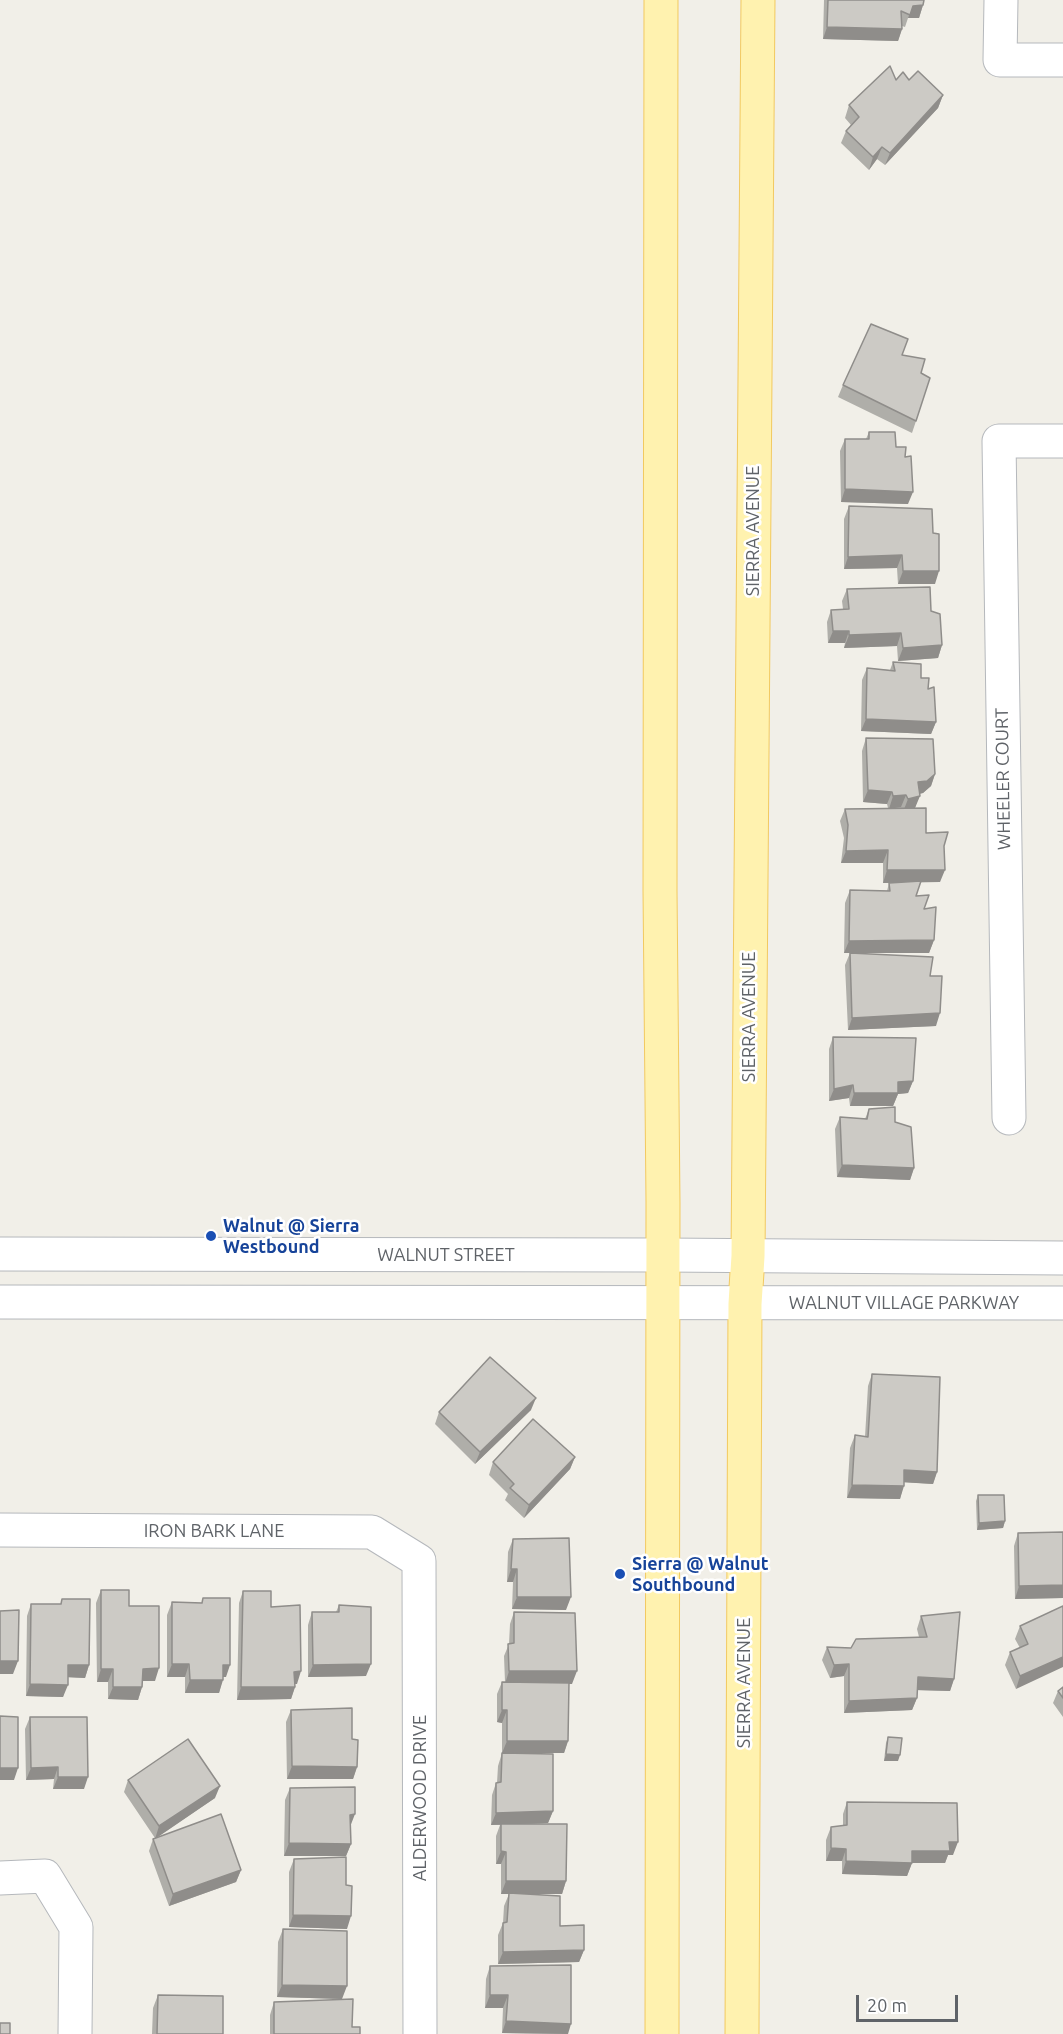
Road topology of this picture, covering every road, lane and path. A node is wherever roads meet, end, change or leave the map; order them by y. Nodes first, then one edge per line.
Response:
1 (661, 0) edge
2 (758, 0) edge
3 (1001, 0) edge
4 (1063, 60) edge
5 (1063, 441) edge
6 (1009, 1118) dead end
7 (0, 1254) edge
8 (663, 1255) junction
9 (748, 1256) junction
10 (1063, 1258) edge
11 (0, 1302) edge
12 (662, 1303) junction
13 (1063, 1303) edge
14 (746, 1304) junction
15 (0, 1530) edge
16 (419, 1561) joint
17 (0, 1878) edge
18 (75, 2034) edge
19 (420, 2034) edge
20 (662, 2034) edge
21 (742, 2034) edge

1 - 8 main road
2 - 9 main road, SIERRA AVENUE
3 - 4 street
5 - 6 street, WHEELER COURT
7 - 8 street, WALNUT STREET
8 - 9 street, WALNUT STREET
8 - 12 main road
9 - 10 street
9 - 14 main road, SIERRA AVENUE
11 - 12 street
12 - 14 street
12 - 20 main road
13 - 14 street, WALNUT VILLAGE PARKWAY
14 - 21 main road, SIERRA AVENUE
15 - 16 street, IRON BARK LANE
16 - 19 street, ALDERWOOD DRIVE
17 - 18 street

